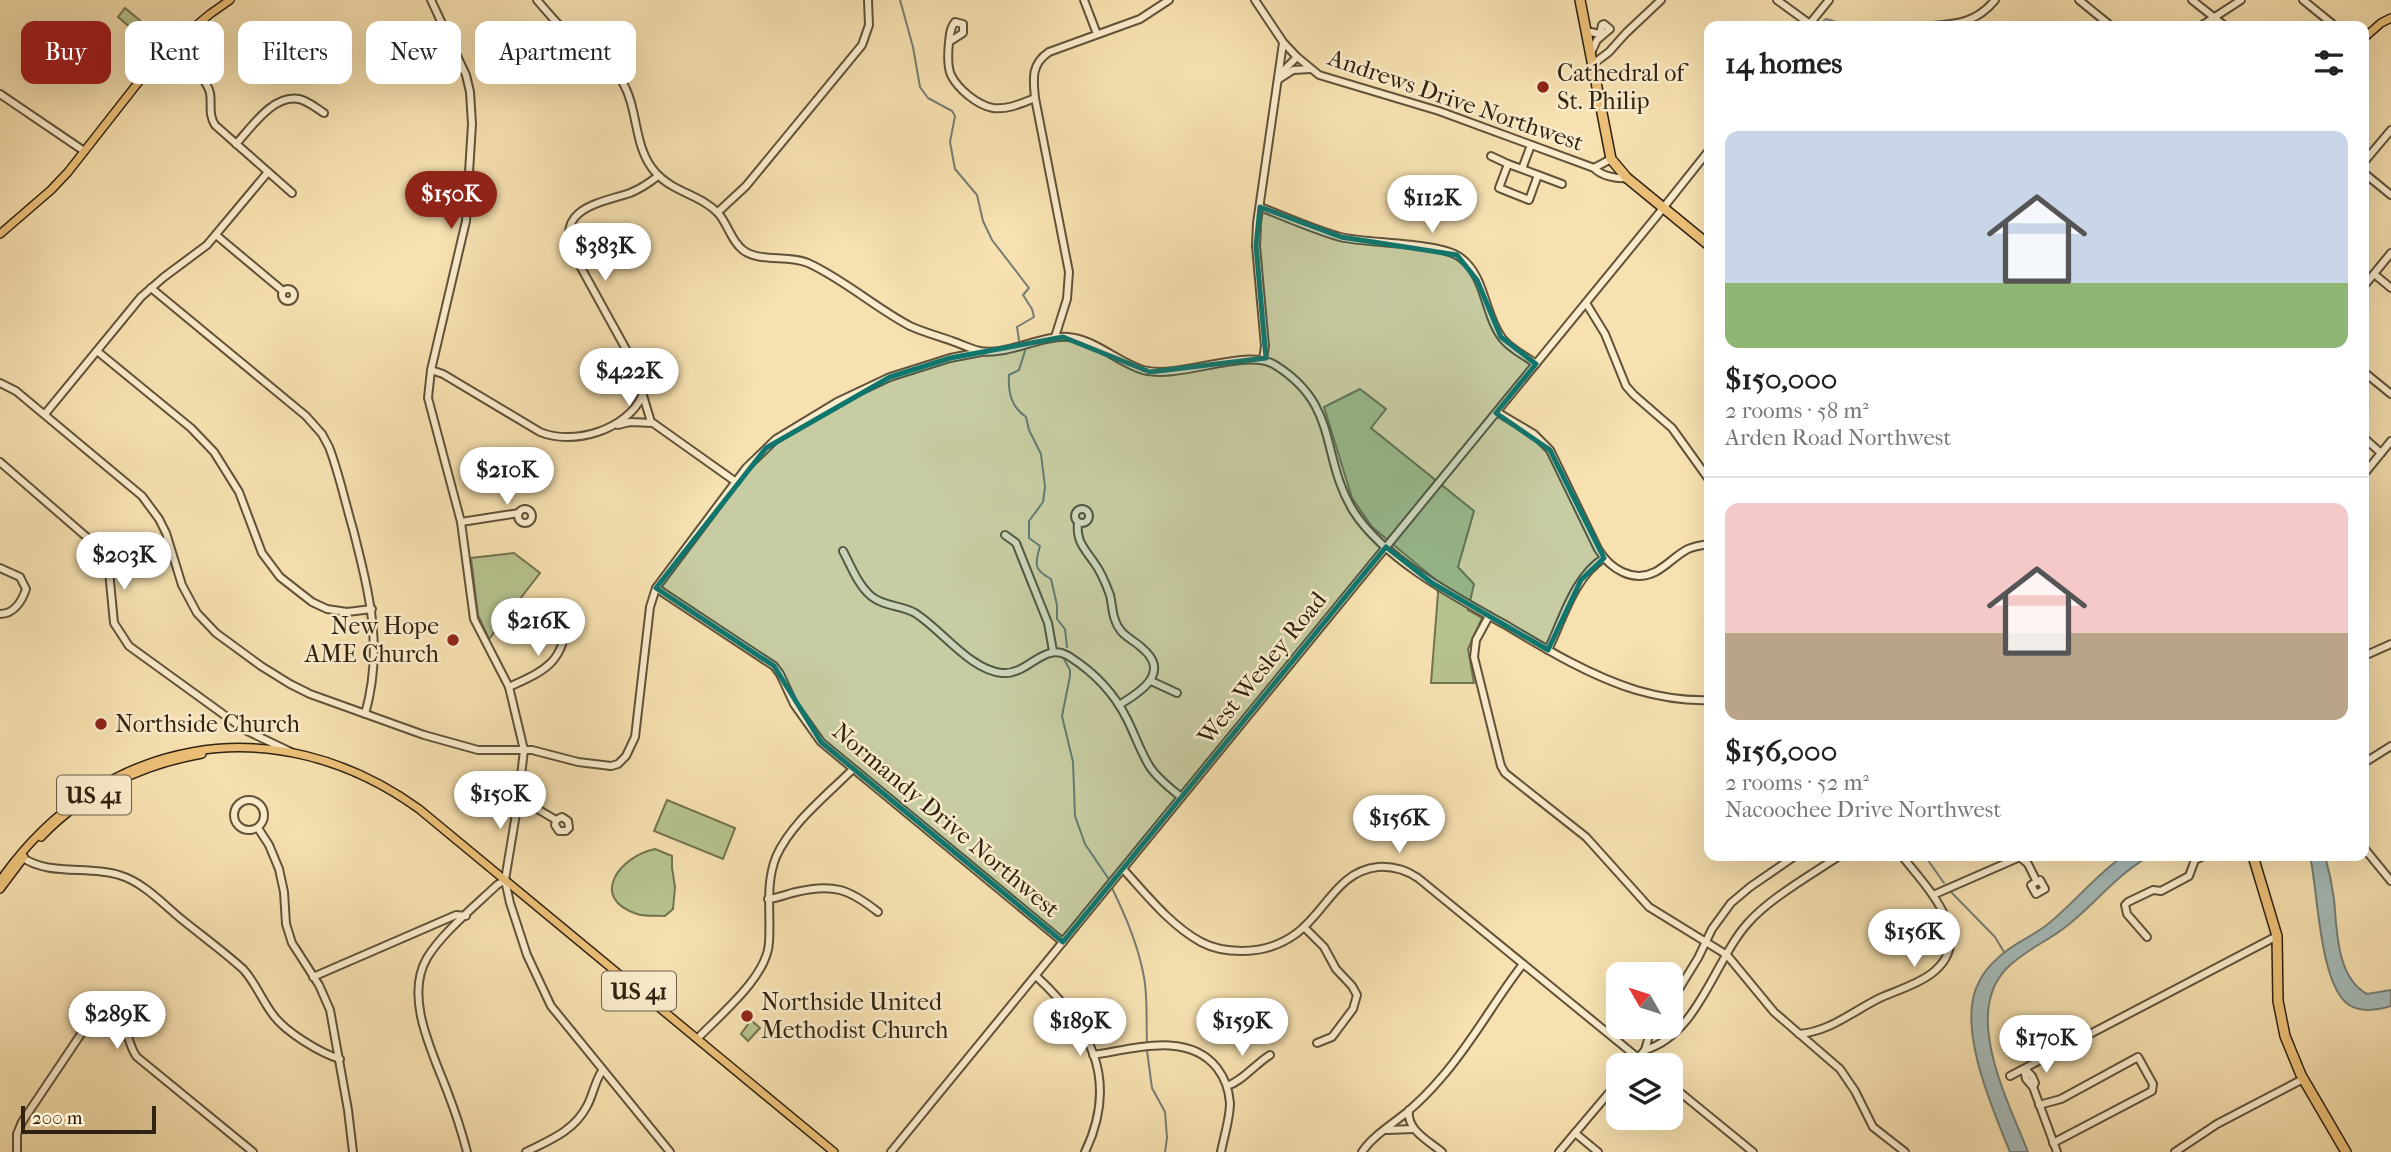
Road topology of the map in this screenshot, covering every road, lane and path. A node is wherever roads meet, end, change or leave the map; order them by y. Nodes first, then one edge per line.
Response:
1 (230, 0) edge
2 (431, 0) edge
3 (537, 0) edge
4 (868, 0) edge
5 (1084, 0) edge
6 (1169, 0) edge
7 (1255, 0) edge
8 (1580, 0) edge
9 (1661, 0) edge
10 (1777, 0) edge
11 (1829, 0) edge
12 (1995, 0) edge
13 (2079, 0) edge
14 (2192, 0) edge
15 (2241, 0) edge
16 (2303, 0) edge
17 (2214, 18) junction
18 (2391, 18) edge
19 (203, 21) edge
20 (1804, 21) edge
21 (1812, 21) edge
22 (1966, 21) edge
23 (2105, 21) edge
24 (2209, 21) edge
25 (2218, 21) edge
26 (2329, 21) edge
27 (1586, 31) junction
28 (1097, 34) junction
29 (2369, 34) edge
30 (949, 42) dead end
31 (1283, 42) junction
32 (1296, 56) junction
33 (1591, 58) junction
34 (1310, 69) junction
35 (1279, 75) junction
36 (136, 84) edge
37 (206, 84) edge
38 (0, 94) edge
39 (1035, 98) junction
40 (324, 113) dead end
41 (2391, 130) edge
42 (236, 144) junction
43 (1531, 145) junction
44 (84, 151) junction
45 (1491, 156) dead end
46 (2369, 156) edge
47 (1704, 157) edge
48 (1611, 159) junction
49 (1508, 164) junction
50 (1594, 168) junction
51 (1522, 169) junction
52 (268, 172) junction
53 (1538, 175) junction
54 (658, 176) junction
55 (2369, 177) edge
56 (1630, 181) junction
57 (1562, 184) dead end
58 (292, 193) dead end
59 (2391, 195) edge
60 (1260, 206) junction
61 (1663, 208) junction
62 (718, 212) junction
63 (0, 234) edge
64 (216, 235) junction
65 (1704, 241) edge
66 (2391, 253) edge
67 (2374, 274) junction
68 (2369, 280) edge
69 (151, 288) junction
70 (2391, 288) edge
71 (283, 291) dead end
72 (1586, 303) junction
73 (1055, 337) junction
74 (97, 351) junction
75 (983, 352) junction
76 (1264, 360) junction
77 (1536, 364) junction
78 (431, 370) junction
79 (2369, 376) edge
80 (0, 383) edge
81 (642, 394) junction
82 (2391, 394) edge
83 (1496, 412) junction
84 (45, 414) junction
85 (651, 422) junction
86 (610, 428) junction
87 (2391, 441) edge
88 (2369, 443) edge
89 (2381, 453) junction
90 (0, 462) edge
91 (2369, 468) edge
92 (1704, 473) edge
93 (736, 482) junction
94 (519, 513) dead end
95 (461, 522) junction
96 (1078, 522) dead end
97 (1005, 535) dead end
98 (1704, 545) edge
99 (1386, 547) junction
100 (843, 551) dead end
101 (1604, 558) junction
102 (0, 568) edge
103 (656, 588) junction
104 (372, 609) junction
105 (0, 614) edge
106 (1489, 616) junction
107 (565, 626) dead end
108 (2391, 643) edge
109 (1548, 650) junction
110 (1053, 651) junction
111 (2369, 654) edge
112 (1151, 681) junction
113 (509, 687) junction
114 (1177, 693) dead end
115 (1704, 700) edge
116 (1119, 705) junction
117 (365, 713) junction
118 (245, 730) junction
119 (255, 735) junction
120 (2390, 748) edge
121 (256, 749) junction
122 (524, 750) junction
123 (291, 752) junction
124 (2369, 760) edge
125 (853, 769) junction
126 (1181, 797) junction
127 (518, 802) junction
128 (556, 820) dead end
129 (258, 828) junction
130 (2369, 854) edge
131 (21, 856) junction
132 (1788, 861) edge
133 (1832, 861) edge
134 (1906, 861) edge
135 (2011, 861) edge
136 (2025, 861) edge
137 (2195, 861) edge
138 (2254, 861) edge
139 (1123, 869) junction
140 (505, 880) junction
141 (0, 881) edge
142 (2391, 881) edge
143 (2037, 882) dead end
144 (0, 890) edge
145 (1933, 895) junction
146 (768, 899) junction
147 (878, 912) dead end
148 (466, 916) junction
149 (1304, 927) junction
150 (2277, 936) junction
151 (2147, 937) dead end
152 (1706, 941) junction
153 (1063, 942) junction
154 (1727, 955) junction
155 (1523, 964) junction
156 (313, 976) junction
157 (1036, 976) junction
158 (1684, 983) edge
159 (1799, 1034) junction
160 (697, 1039) junction
161 (1647, 1040) edge
162 (1317, 1043) dead end
163 (1645, 1050) junction
164 (1632, 1053) edge
165 (1642, 1053) edge
166 (1093, 1055) junction
167 (1270, 1055) dead end
168 (340, 1059) junction
169 (2024, 1069) junction
170 (603, 1071) junction
171 (2010, 1076) dead end
172 (2303, 1079) junction
173 (1227, 1086) junction
174 (1683, 1095) edge
175 (1606, 1096) edge
176 (2039, 1105) junction
177 (1409, 1110) junction
178 (1413, 1129) junction
179 (1385, 1130) junction
180 (1575, 1133) junction
181 (2053, 1143) junction
182 (2344, 1151) edge
183 (17, 1152) edge
184 (253, 1152) edge
185 (353, 1152) edge
186 (467, 1152) edge
187 (526, 1152) edge
188 (670, 1152) edge
189 (834, 1152) edge
190 (891, 1152) edge
191 (1085, 1152) edge
192 (1221, 1152) edge
193 (1362, 1152) edge
194 (1442, 1152) edge
195 (1559, 1152) edge
196 (1598, 1152) edge
197 (1753, 1152) edge
198 (1905, 1152) edge
199 (2057, 1152) edge
200 (2175, 1152) edge

1 - 19 main road
2 - 78 street
3 - 54 street
4 - 62 street
5 - 28 street
6 - 28 street
7 - 31 street, Andrews Drive Northwest
8 - 27 highway
9 - 33 street
10 - 20 street
11 - 21 street
12 - 22 street
13 - 23 street
14 - 17 street
15 - 17 street
16 - 26 street
17 - 24 street
17 - 25 street
18 - 29 main road
27 - 33 highway
27 - 33 street
28 - 39 street
30 - 39 street
31 - 32 street, Andrews Drive Northwest
31 - 35 street
32 - 34 street, Andrews Drive Northwest
32 - 35 street
33 - 48 highway
34 - 35 street
34 - 43 street, Andrews Drive Northwest
35 - 60 street
36 - 44 main road
37 - 42 street
38 - 44 street
39 - 73 street
40 - 42 street
41 - 46 street
42 - 52 street
43 - 50 street, Andrews Drive Northwest
43 - 51 street
44 - 63 main road
45 - 49 street
47 - 61 street, West Wesley Road
48 - 50 street, Andrews Drive Northwest
48 - 56 highway
49 - 51 street
49 - 53 street
50 - 56 street, Andrews Drive Northwest
51 - 53 street
52 - 58 street
52 - 64 street
53 - 57 street
54 - 62 street
54 - 81 street
55 - 59 street
56 - 61 highway
60 - 76 street
60 - 77 street
61 - 65 highway
61 - 72 street, West Wesley Road
62 - 75 street
64 - 69 street
64 - 71 street
66 - 67 street
67 - 68 street
67 - 70 street
69 - 74 street
69 - 104 street
72 - 77 street, West Wesley Road
72 - 92 street
73 - 75 street
73 - 76 street
74 - 84 street
74 - 104 street
75 - 93 street
76 - 99 street
77 - 83 street, West Wesley Road
78 - 86 street
78 - 95 street
79 - 82 street
80 - 84 street
81 - 85 street
81 - 86 street
83 - 99 street, West Wesley Road
83 - 101 street
84 - 117 street
85 - 86 street
85 - 93 street
87 - 89 street
88 - 89 street
89 - 91 street
90 - 118 street
93 - 103 street
94 - 95 street
95 - 113 street
96 - 112 street
97 - 110 street
98 - 101 street
99 - 106 street
99 - 126 street, West Wesley Road
100 - 110 street
101 - 109 street
102 - 105 street
103 - 122 street
103 - 125 street, Normandy Drive Northwest
104 - 117 street
106 - 109 street
106 - 152 street
107 - 113 street
108 - 111 street
109 - 115 street
110 - 116 street
112 - 114 street
112 - 116 street
113 - 122 street
116 - 126 street
117 - 122 street
118 - 119 street
118 - 121 street
119 - 121 street
119 - 123 street
120 - 124 street
121 - 123 main road, US 41
121 - 131 main road, US 41
122 - 127 street
123 - 140 main road, US 41
125 - 146 street
125 - 153 street, Normandy Drive Northwest
126 - 139 street, West Wesley Road
127 - 128 street
127 - 140 street
129 - 129 street
129 - 156 street
130 - 142 street
131 - 141 main road, US 41
131 - 144 main road, US 41
131 - 168 street
132 - 152 street
133 - 154 street
134 - 145 street
135 - 145 street
136 - 143 street
137 - 151 street
138 - 150 highway
139 - 149 street
139 - 153 street, West Wesley Road
140 - 148 street
140 - 160 main road, US 41
140 - 170 street
145 - 159 street
146 - 147 street
146 - 160 street
148 - 156 street
148 - 186 street
149 - 155 street
149 - 162 street
150 - 169 street
150 - 172 highway
152 - 154 street
152 - 158 street
153 - 157 street, West Wesley Road
154 - 159 street
154 - 163 street
155 - 164 street
155 - 177 street
156 - 168 street
157 - 166 street
157 - 190 street, West Wesley Road
159 - 198 street
160 - 189 main road, US 41
161 - 163 street
163 - 165 street
166 - 173 street
166 - 191 street
167 - 173 street
168 - 185 street
169 - 171 street
169 - 176 street
170 - 187 street
170 - 188 street
172 - 182 highway
172 - 200 street
173 - 192 street
174 - 197 street
175 - 180 street
176 - 181 street
176 - 181 street
177 - 178 street
177 - 179 street
178 - 179 street
178 - 194 street
179 - 193 street
180 - 195 street
180 - 196 street
181 - 199 street
183 - 184 street

